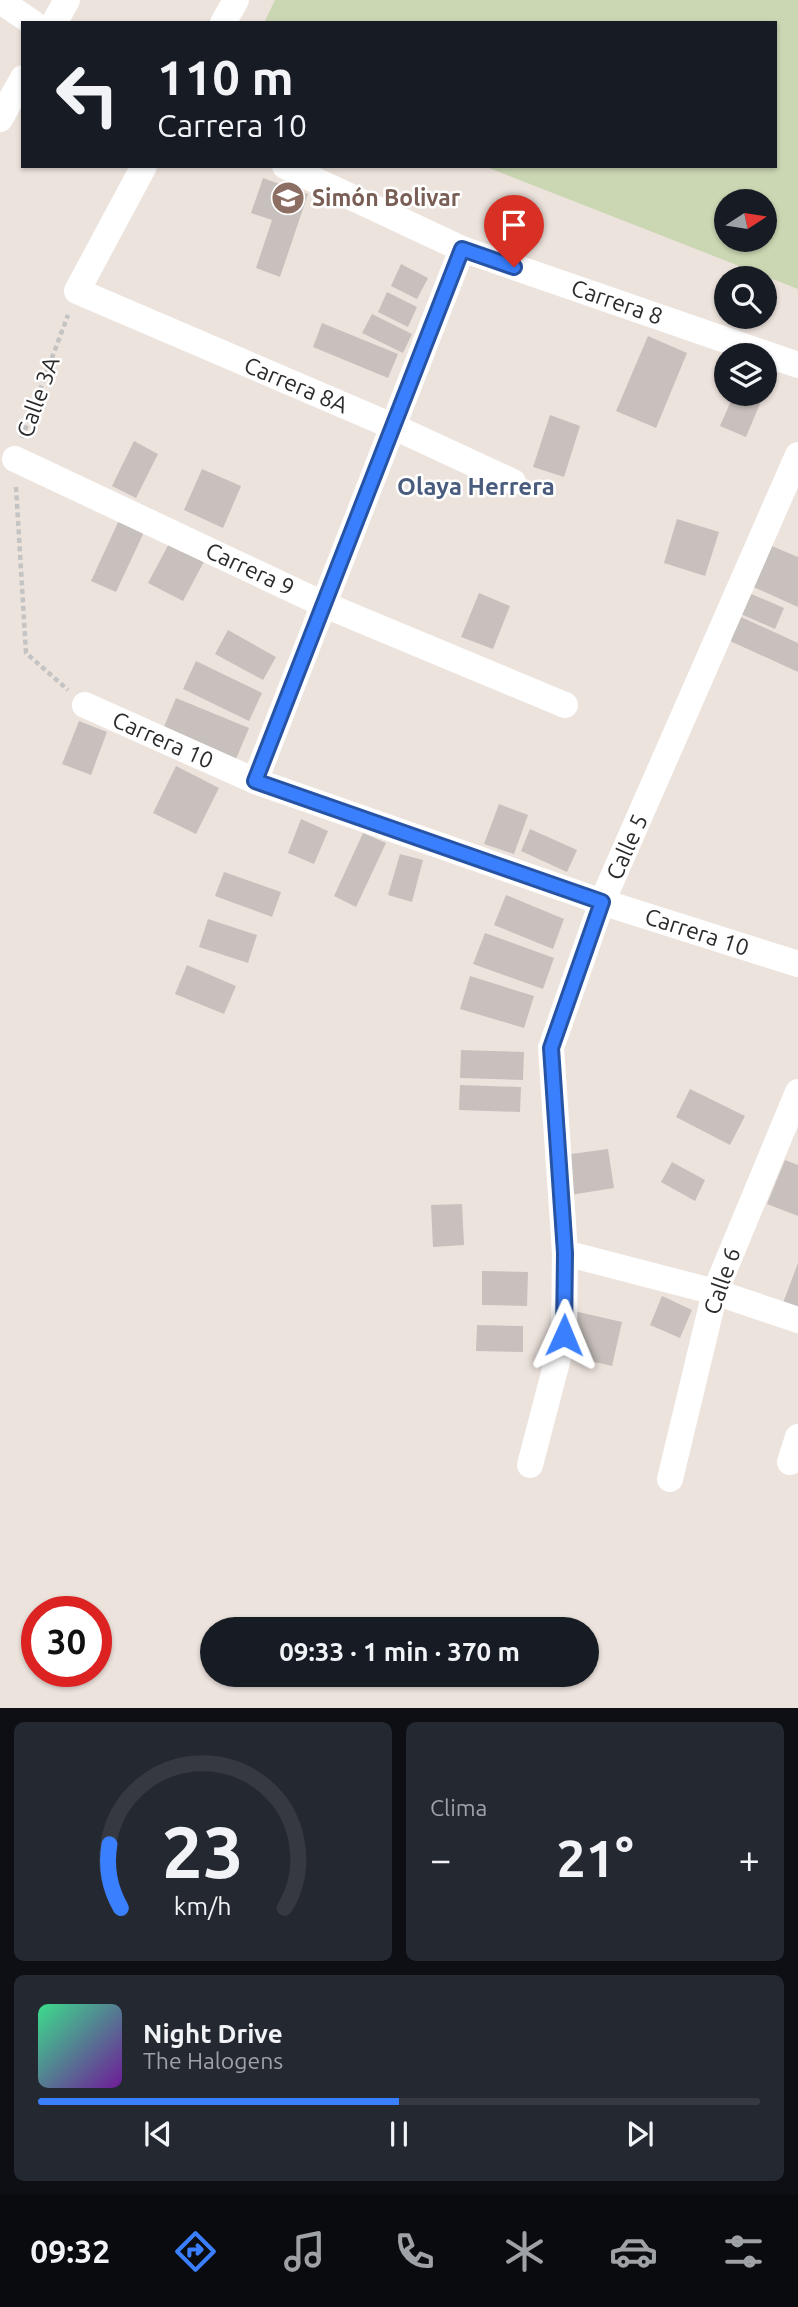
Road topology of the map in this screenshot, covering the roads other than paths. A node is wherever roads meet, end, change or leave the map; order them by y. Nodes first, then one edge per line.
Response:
1 (67, 0) edge
2 (236, 0) edge
3 (0, 1) edge
4 (30, 21) edge
5 (55, 21) edge
6 (224, 21) edge
7 (21, 82) edge
8 (0, 119) edge
9 (143, 168) edge
10 (289, 168) edge
11 (462, 249) junction
12 (798, 365) edge
13 (392, 426) junction
14 (798, 455) edge
15 (15, 459) road end
16 (513, 482) dead end
17 (325, 605) junction
18 (85, 705) road end
19 (565, 705) dead end
20 (255, 781) junction
21 (602, 902) junction
22 (798, 964) edge
23 (798, 1092) edge
24 (565, 1253) junction
25 (715, 1292) junction
26 (798, 1320) edge
27 (530, 1465) dead end
28 (670, 1479) dead end

1 - 5 street
2 - 6 street
3 - 4 street
7 - 8 street
9 - 13 street, Carrera 8A
10 - 11 street, Carrera 8
11 - 12 street, Carrera 8
11 - 13 street
13 - 16 street, Carrera 8A
13 - 17 street
14 - 21 street, Calle 5
15 - 17 street, Carrera 9
17 - 19 street, Carrera 9
17 - 20 street
18 - 20 street, Carrera 10
20 - 21 street, Carrera 10
21 - 22 street, Carrera 10
21 - 24 street, Calle 5
23 - 25 street, Calle 6
24 - 25 street
24 - 27 street, Calle 5
25 - 26 street
25 - 28 street, Calle 6

